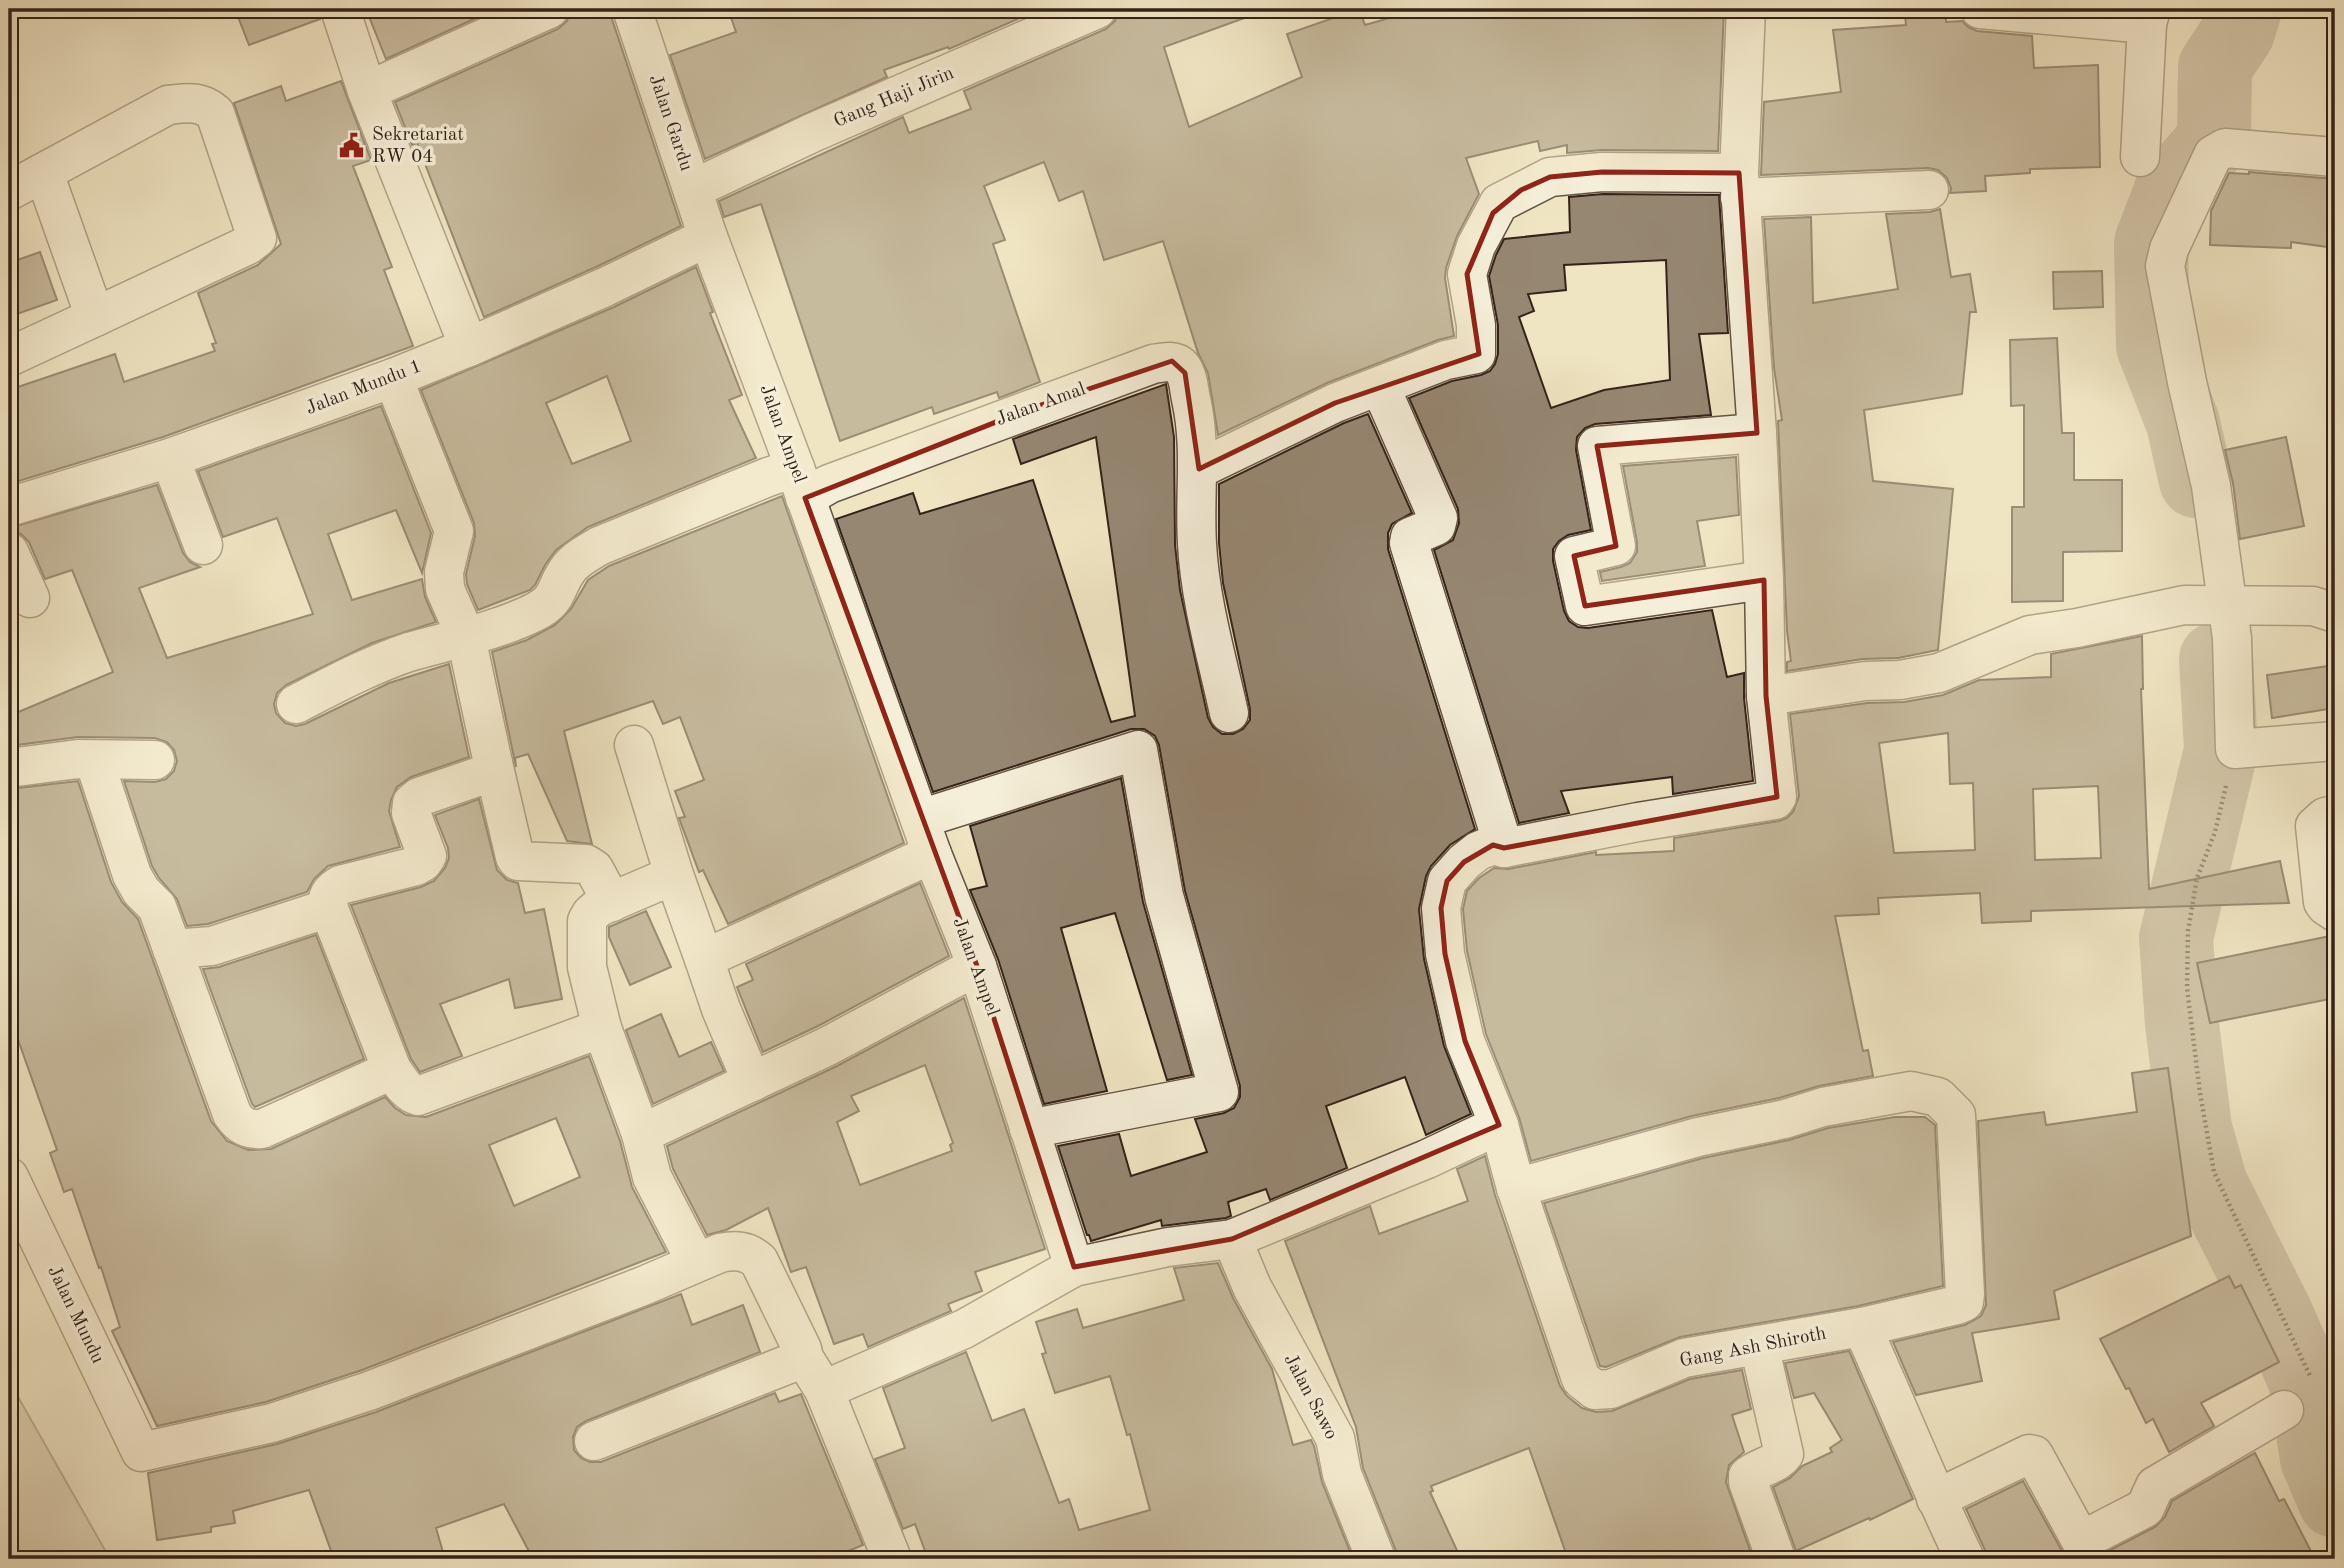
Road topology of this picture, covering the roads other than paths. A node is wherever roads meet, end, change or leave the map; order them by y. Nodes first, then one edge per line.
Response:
1 (340, 9) edge
2 (550, 9) edge
3 (632, 9) edge
4 (1097, 9) edge
5 (1746, 9) edge
6 (1980, 9) edge
7 (2149, 17) edge
8 (1026, 23) edge
9 (367, 91) junction
10 (2335, 157) edge
11 (2140, 158) dead end
12 (44, 173) junction
13 (1740, 185) junction
14 (693, 189) junction
15 (1929, 190) dead end
16 (9, 191) edge
17 (708, 237) junction
18 (95, 317) junction
19 (469, 347) junction
20 (9, 357) edge
21 (393, 377) junction
22 (1380, 386) junction
23 (1757, 433) junction
24 (170, 458) junction
25 (1199, 469) junction
26 (800, 483) junction
27 (9, 507) edge
28 (203, 545) dead end
29 (9, 552) edge
30 (1764, 580) junction
31 (30, 598) dead end
32 (2209, 605) junction
33 (2335, 613) edge
34 (466, 637) junction
35 (1766, 696) junction
36 (296, 704) dead end
37 (1229, 713) dead end
38 (2335, 741) edge
39 (634, 746) dead end
40 (94, 760) junction
41 (155, 760) dead end
42 (493, 762) junction
43 (9, 768) edge
44 (2335, 814) edge
45 (926, 836) junction
46 (1504, 848) junction
47 (674, 875) junction
48 (611, 902) junction
49 (329, 908) junction
50 (2335, 912) edge
51 (172, 949) junction
52 (704, 959) junction
53 (977, 966) junction
54 (603, 1028) junction
55 (392, 1070) junction
56 (752, 1082) junction
57 (1499, 1125) junction
58 (1029, 1129) junction
59 (641, 1134) junction
60 (9, 1177) edge
61 (1516, 1188) junction
62 (1232, 1240) junction
63 (696, 1262) junction
64 (1074, 1267) junction
65 (1861, 1327) junction
66 (1759, 1345) junction
67 (804, 1358) junction
68 (824, 1390) junction
69 (2284, 1410) dead end
70 (593, 1441) dead end
71 (1936, 1499) junction
72 (2087, 1550) edge
73 (884, 1557) edge
74 (1376, 1559) edge
75 (1776, 1559) edge
76 (1965, 1559) edge

1 - 9 street
2 - 9 street
3 - 14 street, Jalan Gardu
4 - 8 street, Gang Haji Jirin
5 - 13 street
6 - 7 street
7 - 11 street
8 - 14 street, Gang Haji Jirin
9 - 19 street
10 - 32 street
12 - 16 street
12 - 18 street
12 - 18 street
13 - 15 street
13 - 22 street
13 - 23 street
14 - 17 street, Jalan Gardu
17 - 19 street, Jalan Mundu 1
17 - 26 street, Jalan Ampel
18 - 20 street
19 - 21 street, Jalan Mundu 1
21 - 24 street, Jalan Mundu 1
21 - 34 street
22 - 25 street
22 - 46 street
23 - 30 street
23 - 30 street
24 - 27 street, Jalan Mundu 1
24 - 28 street
25 - 26 street, Jalan Amal
25 - 37 street
26 - 34 street
26 - 45 street, Jalan Ampel
29 - 31 street
30 - 35 street
32 - 33 street
32 - 35 street
32 - 38 street
34 - 36 street
34 - 42 street
35 - 46 street, Gang Ash Shiroth
39 - 47 street
40 - 41 street
40 - 43 street
40 - 51 street
42 - 48 street
42 - 49 street
44 - 50 street
45 - 52 street
45 - 53 street, Jalan Ampel
45 - 58 street
46 - 57 street, Gang Ash Shiroth
47 - 48 street
47 - 52 street
48 - 54 street
49 - 51 street
49 - 55 street
51 - 55 street
52 - 56 street
53 - 56 street
53 - 58 street, Jalan Ampel
54 - 55 street
54 - 59 street
56 - 59 street
57 - 61 street, Gang Ash Shiroth
57 - 62 street
58 - 64 street, Jalan Ampel
59 - 63 street
60 - 63 street, Jalan Mundu
61 - 65 street, Gang Ash Shiroth
61 - 66 street, Gang Ash Shiroth
62 - 64 street
62 - 74 street, Jalan Sawo
63 - 67 street
64 - 68 street
65 - 66 street, Gang Ash Shiroth
65 - 71 street
66 - 75 street
67 - 68 street
67 - 70 street
68 - 73 street
69 - 72 street
71 - 72 street
71 - 76 street

